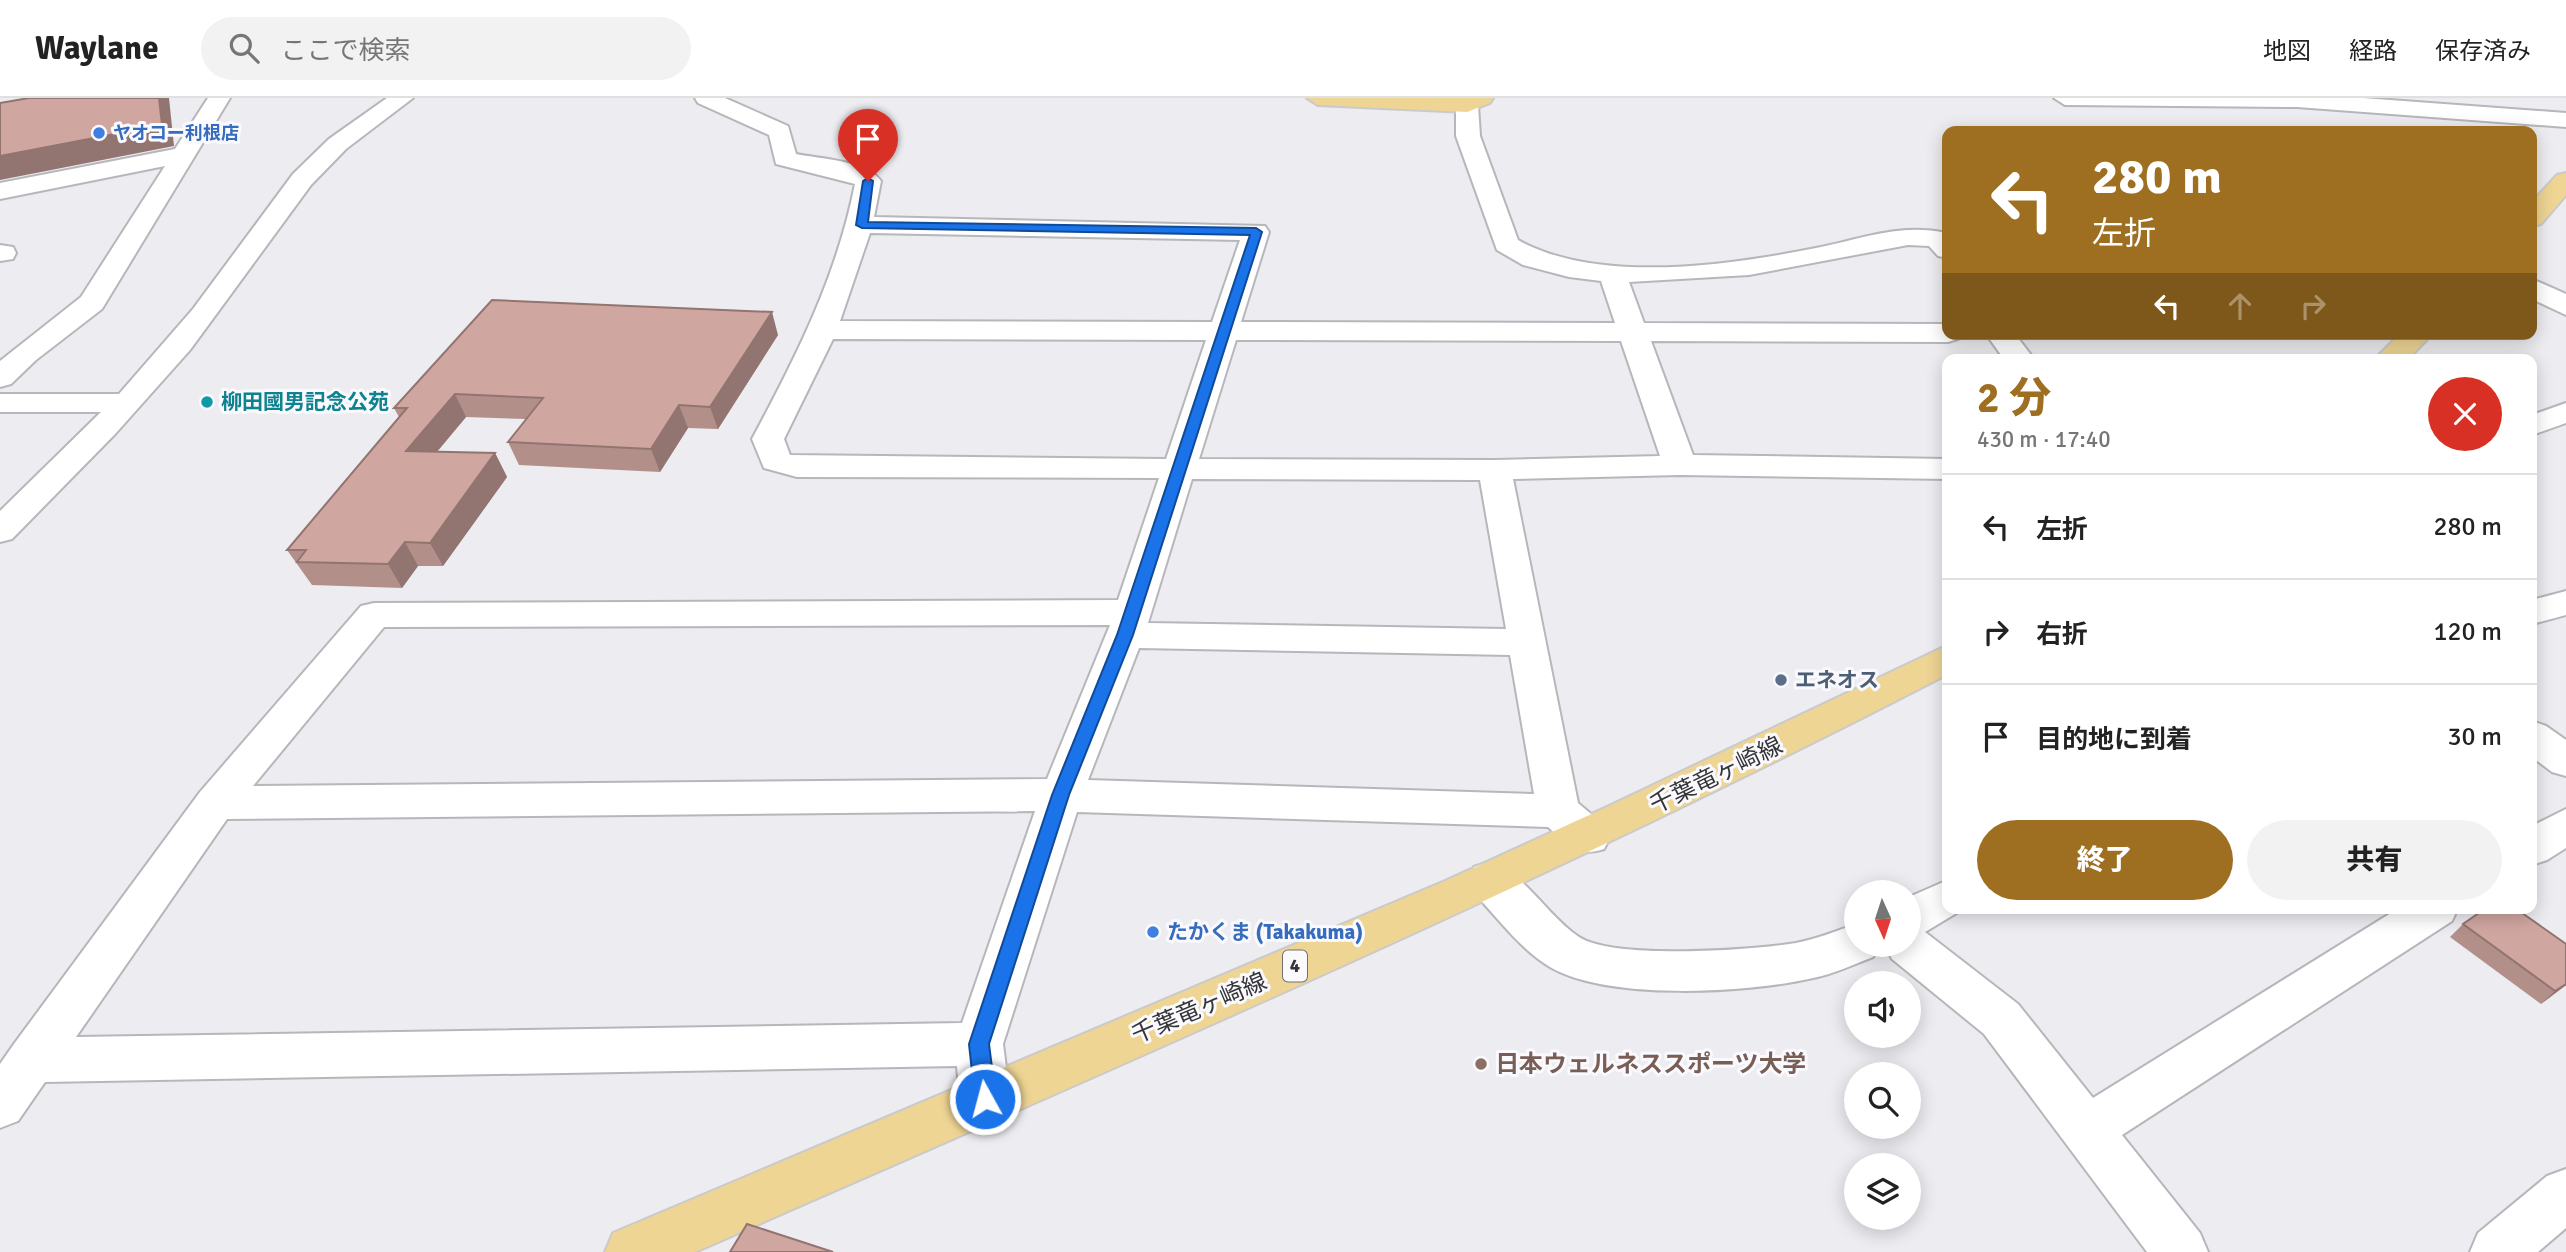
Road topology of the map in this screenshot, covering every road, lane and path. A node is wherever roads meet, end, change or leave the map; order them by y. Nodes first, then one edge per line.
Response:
1 (219, 98) edge
2 (402, 98) edge
3 (706, 98) edge
4 (1318, 98) edge
5 (2065, 98) edge
6 (2079, 98) edge
7 (2296, 99) edge
8 (1475, 101) edge
9 (2566, 120) edge
10 (182, 155) junction
11 (2566, 180) edge
12 (0, 191) edge
13 (2537, 212) edge
14 (862, 225) junction
15 (1942, 244) edge
16 (1612, 273) junction
17 (2537, 290) edge
18 (2566, 306) edge
19 (825, 330) junction
20 (1223, 331) junction
21 (1633, 332) junction
22 (1942, 333) edge
23 (2005, 340) edge
24 (2411, 340) edge
25 (2015, 354) edge
26 (2396, 354) edge
27 (0, 378) edge
28 (0, 403) edge
29 (127, 403) junction
30 (2566, 412) edge
31 (2537, 424) edge
32 (1680, 465) junction
33 (1178, 467) junction
34 (1942, 469) edge
35 (1494, 470) junction
36 (0, 531) edge
37 (2566, 603) edge
38 (2537, 611) edge
39 (1129, 623) junction
40 (1528, 642) junction
41 (1942, 660) edge
42 (2537, 740) edge
43 (2566, 761) edge
44 (1061, 795) junction
45 (215, 803) junction
46 (1573, 824) junction
47 (2566, 826) edge
48 (2537, 845) edge
49 (1490, 880) junction
50 (1942, 901) edge
51 (1922, 912) edge
52 (2427, 914) edge
53 (1844, 948) edge
54 (1922, 956) edge
55 (979, 1044) junction
56 (32, 1060) junction
57 (985, 1099) junction
58 (0, 1105) edge
59 (2085, 1131) junction
60 (2566, 1194) edge
61 (632, 1252) edge
62 (2181, 1252) edge
63 (2497, 1252) edge

1 - 10 street
2 - 29 street
3 - 14 street
4 - 8 main road
5 - 6 street
6 - 7 street
7 - 9 street
8 - 16 street
10 - 12 street
10 - 27 street
11 - 13 main road
14 - 19 street
14 - 20 street
15 - 16 street
16 - 21 street
17 - 18 street
19 - 20 street
19 - 33 street
20 - 21 street
20 - 33 street
21 - 22 street
21 - 32 street
23 - 25 street
24 - 26 main road
28 - 29 street
29 - 36 street
30 - 31 street
32 - 34 street
32 - 35 street
33 - 35 street
33 - 39 street
35 - 40 street
37 - 38 street
39 - 40 street
39 - 44 street
39 - 45 street
40 - 46 street
41 - 46 main road, 千葉竜ヶ崎線 / 4
42 - 43 street
44 - 45 street
44 - 46 street
44 - 55 street
45 - 56 street
46 - 49 main road, 千葉竜ヶ崎線 / 4
47 - 48 street
49 - 53 street
49 - 57 main road, 千葉竜ヶ崎線 / 4
50 - 51 street
52 - 59 street
54 - 59 street
55 - 56 street
55 - 57 street
56 - 58 street
57 - 61 main road, 千葉竜ヶ崎線 / 4
59 - 62 street
60 - 63 street

